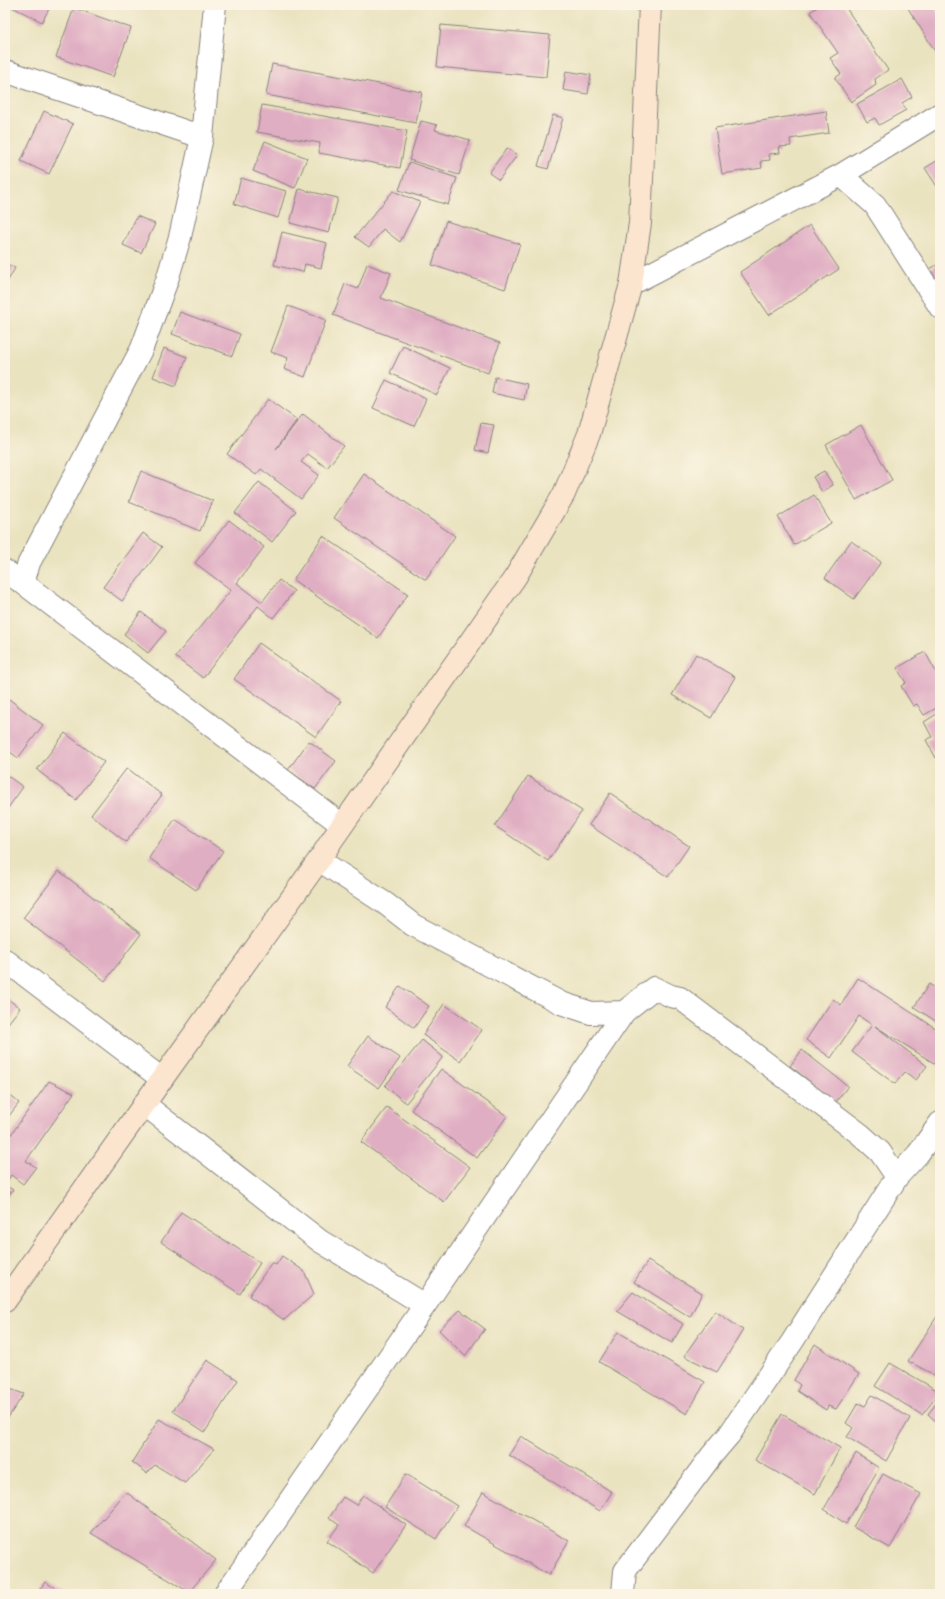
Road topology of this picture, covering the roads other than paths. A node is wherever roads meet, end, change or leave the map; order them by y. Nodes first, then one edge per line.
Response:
1 (215, 5) edge
2 (650, 5) edge
3 (5, 71) edge
4 (940, 114) edge
5 (202, 137) junction
6 (841, 175) junction
7 (631, 284) junction
8 (940, 307) edge
9 (5, 570) edge
10 (23, 583) junction
11 (342, 825) junction
12 (319, 860) junction
13 (5, 960) edge
14 (624, 1012) junction
15 (162, 1079) junction
16 (144, 1104) junction
17 (940, 1123) edge
18 (880, 1152) junction
19 (918, 1154) junction
20 (896, 1176) junction
21 (5, 1301) edge
22 (425, 1305) junction
23 (225, 1594) edge
24 (622, 1594) edge

1 - 5 street
2 - 7 street
3 - 5 street
4 - 6 street
5 - 10 street
6 - 7 street
6 - 8 street
7 - 11 street
9 - 10 street
10 - 11 street
11 - 12 street
12 - 14 street
12 - 15 street
13 - 15 street
14 - 18 street
14 - 22 street
15 - 16 street
16 - 21 street
16 - 22 street
17 - 19 street
18 - 19 street
18 - 20 street
19 - 20 street
20 - 24 street
22 - 23 street

